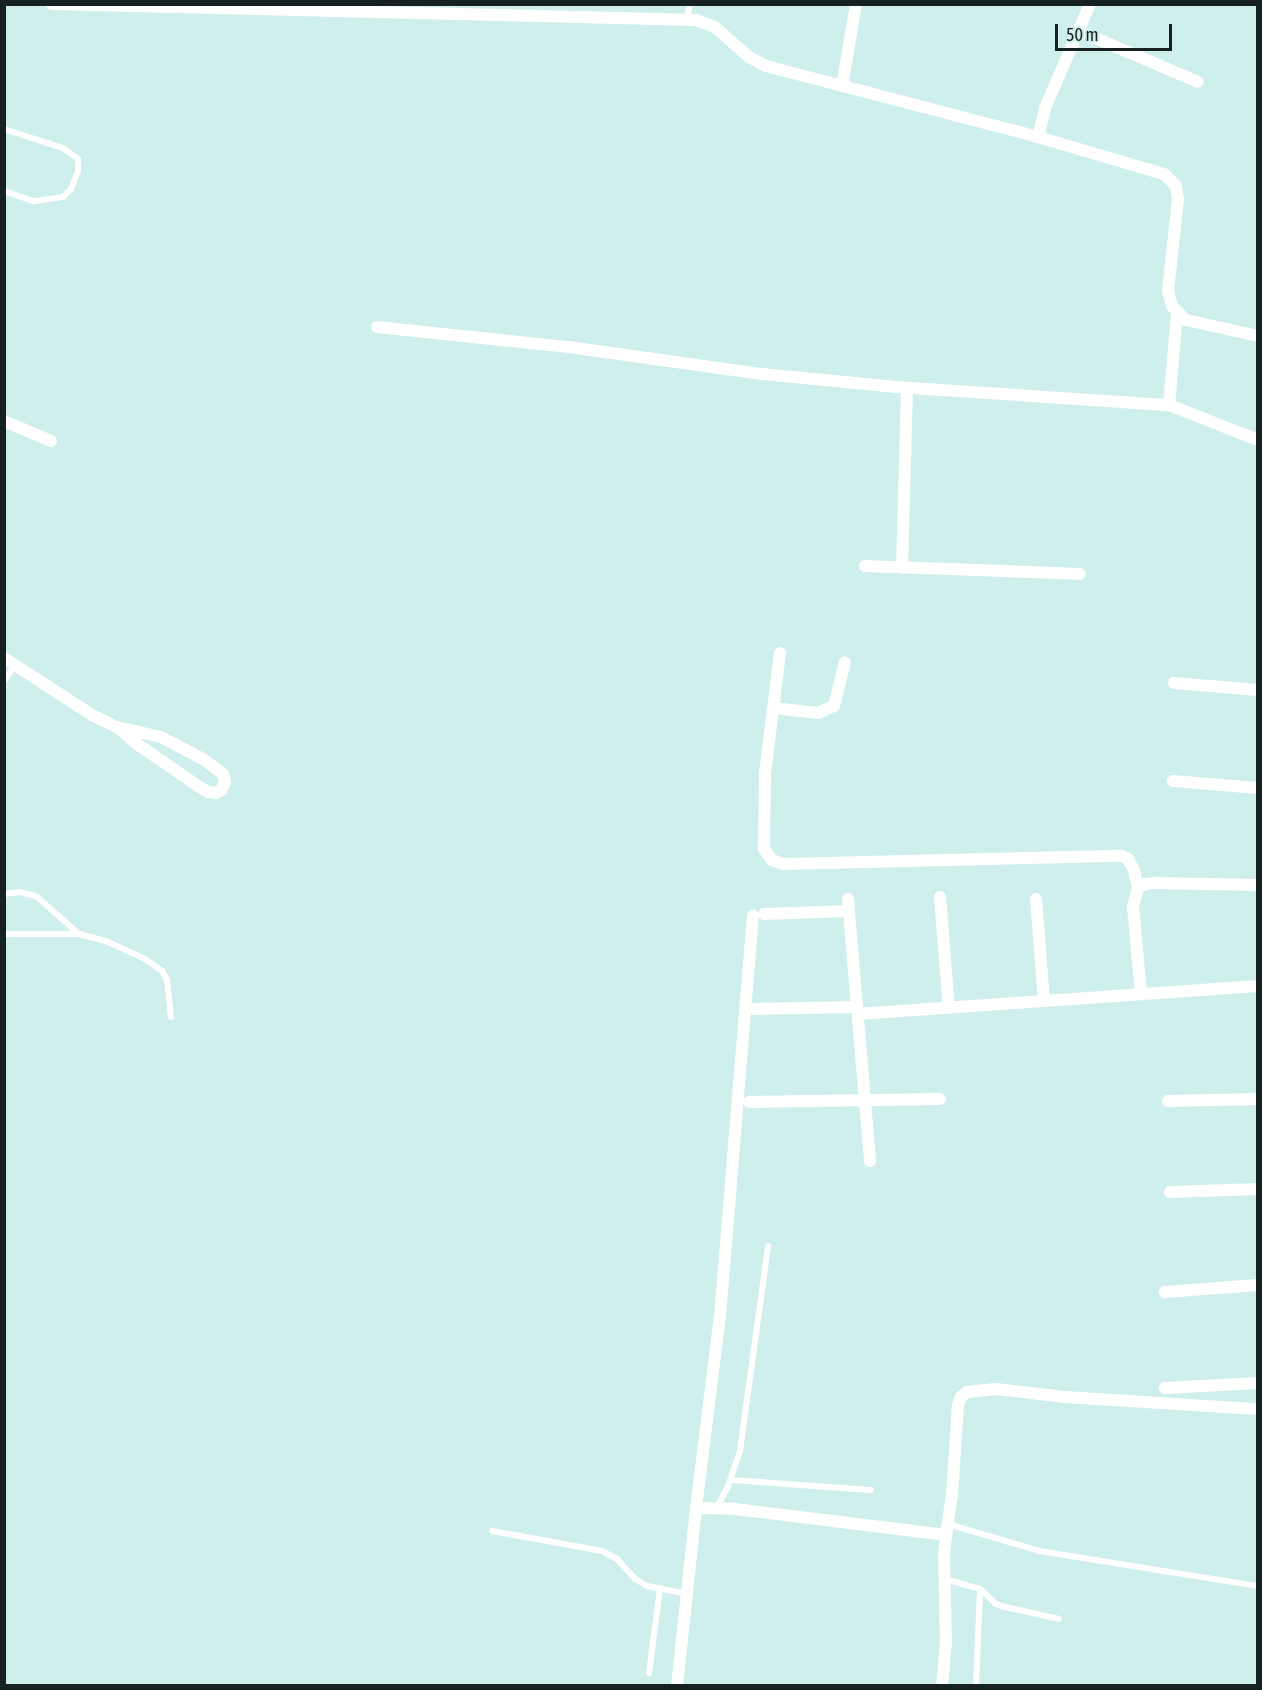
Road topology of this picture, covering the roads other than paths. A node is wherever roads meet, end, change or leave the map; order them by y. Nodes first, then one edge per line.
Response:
1 (52, 4) edge
2 (690, 4) edge
3 (856, 4) edge
4 (1090, 4) edge
5 (687, 18) junction
6 (1079, 31) junction
7 (1198, 82) dead end
8 (842, 86) junction
9 (4, 129) edge
10 (1038, 137) junction
11 (4, 191) edge
12 (1177, 313) junction
13 (377, 327) dead end
14 (1257, 336) edge
15 (907, 388) junction
16 (1169, 405) junction
17 (4, 422) edge
18 (1257, 440) edge
19 (51, 441) dead end
20 (865, 566) dead end
21 (902, 568) junction
22 (1080, 574) dead end
23 (780, 653) dead end
24 (10, 661) edge
25 (845, 662) dead end
26 (4, 681) edge
27 (1174, 683) dead end
28 (1257, 690) edge
29 (774, 708) junction
30 (117, 727) junction
31 (1173, 781) dead end
32 (1257, 788) edge
33 (1257, 885) edge
34 (1138, 888) junction
35 (4, 894) edge
36 (940, 897) dead end
37 (1036, 899) dead end
38 (4, 934) edge
39 (79, 934) junction
40 (1257, 986) edge
41 (1141, 994) junction
42 (1044, 1001) junction
43 (949, 1008) junction
44 (755, 1009) dead end
45 (857, 1010) junction
46 (171, 1017) dead end
47 (940, 1099) dead end
48 (1257, 1099) edge
49 (865, 1100) junction
50 (1168, 1101) dead end
51 (749, 1102) dead end
52 (870, 1161) dead end
53 (1257, 1188) edge
54 (1170, 1192) dead end
55 (768, 1246) dead end
56 (1257, 1284) edge
57 (1165, 1292) dead end
58 (1257, 1383) edge
59 (1165, 1388) dead end
60 (1257, 1410) edge
61 (731, 1480) junction
62 (871, 1490) dead end
63 (717, 1507) junction
64 (696, 1508) junction
65 (947, 1529) junction
66 (492, 1532) dead end
67 (945, 1579) junction
68 (1257, 1586) edge
69 (660, 1588) junction
70 (980, 1588) junction
71 (687, 1594) junction
72 (1059, 1619) dead end
73 (649, 1673) dead end
74 (677, 1686) edge
75 (942, 1686) edge
76 (976, 1686) edge

1 - 5 street
2 - 5 lane
3 - 8 street
4 - 6 street
5 - 8 street
6 - 7 street
6 - 10 street
8 - 10 street
9 - 11 lane
10 - 12 street
12 - 14 street
12 - 16 street
13 - 15 street
15 - 16 street
15 - 21 street
16 - 18 street
17 - 19 street
20 - 21 street
21 - 22 street
23 - 29 street
24 - 26 lane
24 - 30 street
25 - 29 street
27 - 28 street
29 - 34 street
30 - 30 street
31 - 32 street
33 - 34 street
34 - 41 street
35 - 39 lane
36 - 43 street
37 - 42 street
38 - 39 lane
39 - 46 lane
40 - 41 street
41 - 42 street
42 - 43 street
43 - 45 street
44 - 45 street
45 - 49 street
45 - 64 street
47 - 49 street
48 - 50 street
49 - 51 street
49 - 52 street
53 - 54 street
55 - 61 lane
56 - 57 street
58 - 59 street
60 - 65 street
61 - 62 lane
61 - 63 lane
63 - 64 street
63 - 65 street
64 - 71 street
65 - 67 street
65 - 68 lane
66 - 69 lane
67 - 70 lane
67 - 75 street
69 - 71 lane
69 - 73 lane
70 - 72 lane
70 - 76 lane
71 - 74 street

